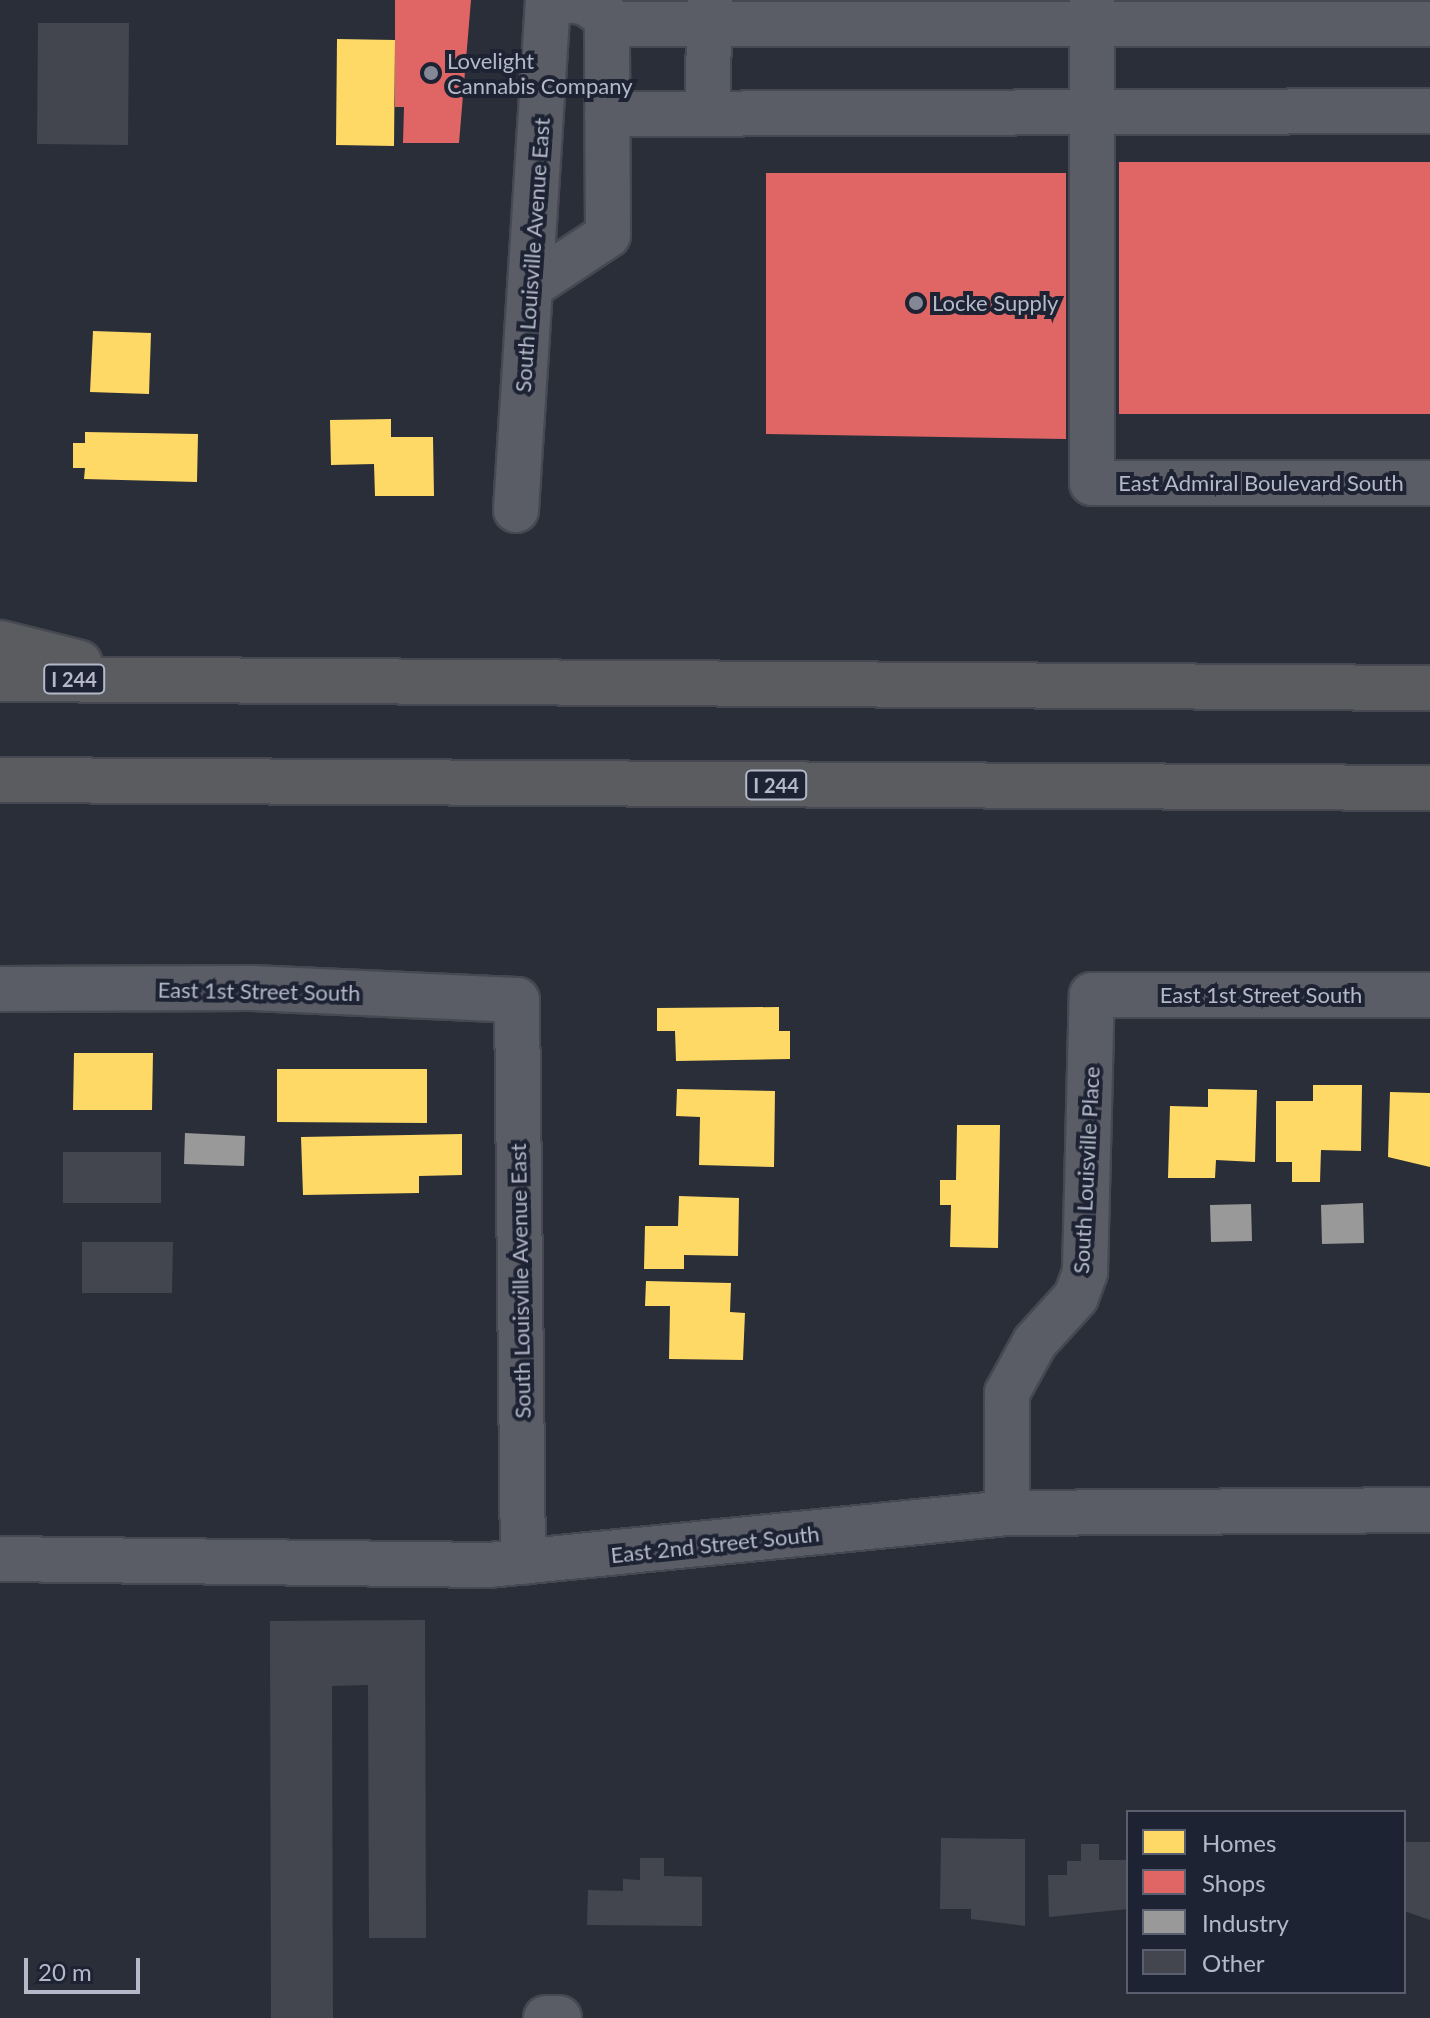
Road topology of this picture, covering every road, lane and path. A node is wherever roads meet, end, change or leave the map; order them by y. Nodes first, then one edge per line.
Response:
1 (548, 0) edge
2 (563, 0) edge
3 (710, 12) edge
4 (1092, 12) edge
5 (607, 24) junction
6 (1430, 24) edge
7 (1430, 111) edge
8 (1092, 113) junction
9 (607, 114) junction
10 (707, 114) junction
11 (531, 286) junction
12 (1430, 483) edge
13 (516, 510) dead end
14 (0, 643) edge
15 (0, 679) edge
16 (149, 680) junction
17 (1430, 688) edge
18 (0, 780) edge
19 (121, 781) junction
20 (1430, 788) edge
21 (0, 808) edge
22 (0, 989) edge
23 (1092, 995) joint
24 (1430, 995) edge
25 (517, 1000) joint
26 (1430, 1510) edge
27 (1007, 1513) junction
28 (0, 1559) edge
29 (523, 1562) junction
30 (546, 2018) edge
31 (559, 2018) edge

1 - 11 street, South Louisville Avenue East
2 - 5 street
3 - 4 street
3 - 5 street
3 - 10 street
4 - 6 street
4 - 8 street
5 - 9 street
7 - 8 street
8 - 10 street
8 - 12 street, East Admiral Boulevard South
9 - 10 street
9 - 11 street
11 - 13 street, South Louisville Avenue East
14 - 16 highway
15 - 16 highway, I 244
16 - 17 highway, I 244
18 - 19 highway, I 244
19 - 20 highway, I 244
19 - 21 highway
22 - 25 street, East 1st Street South
23 - 24 street, East 1st Street South
23 - 27 street, South Louisville Place
25 - 29 street, South Louisville Avenue East
26 - 27 street, East 2nd Street South
27 - 29 street, East 2nd Street South
28 - 29 street, East 2nd Street South
30 - 31 street

